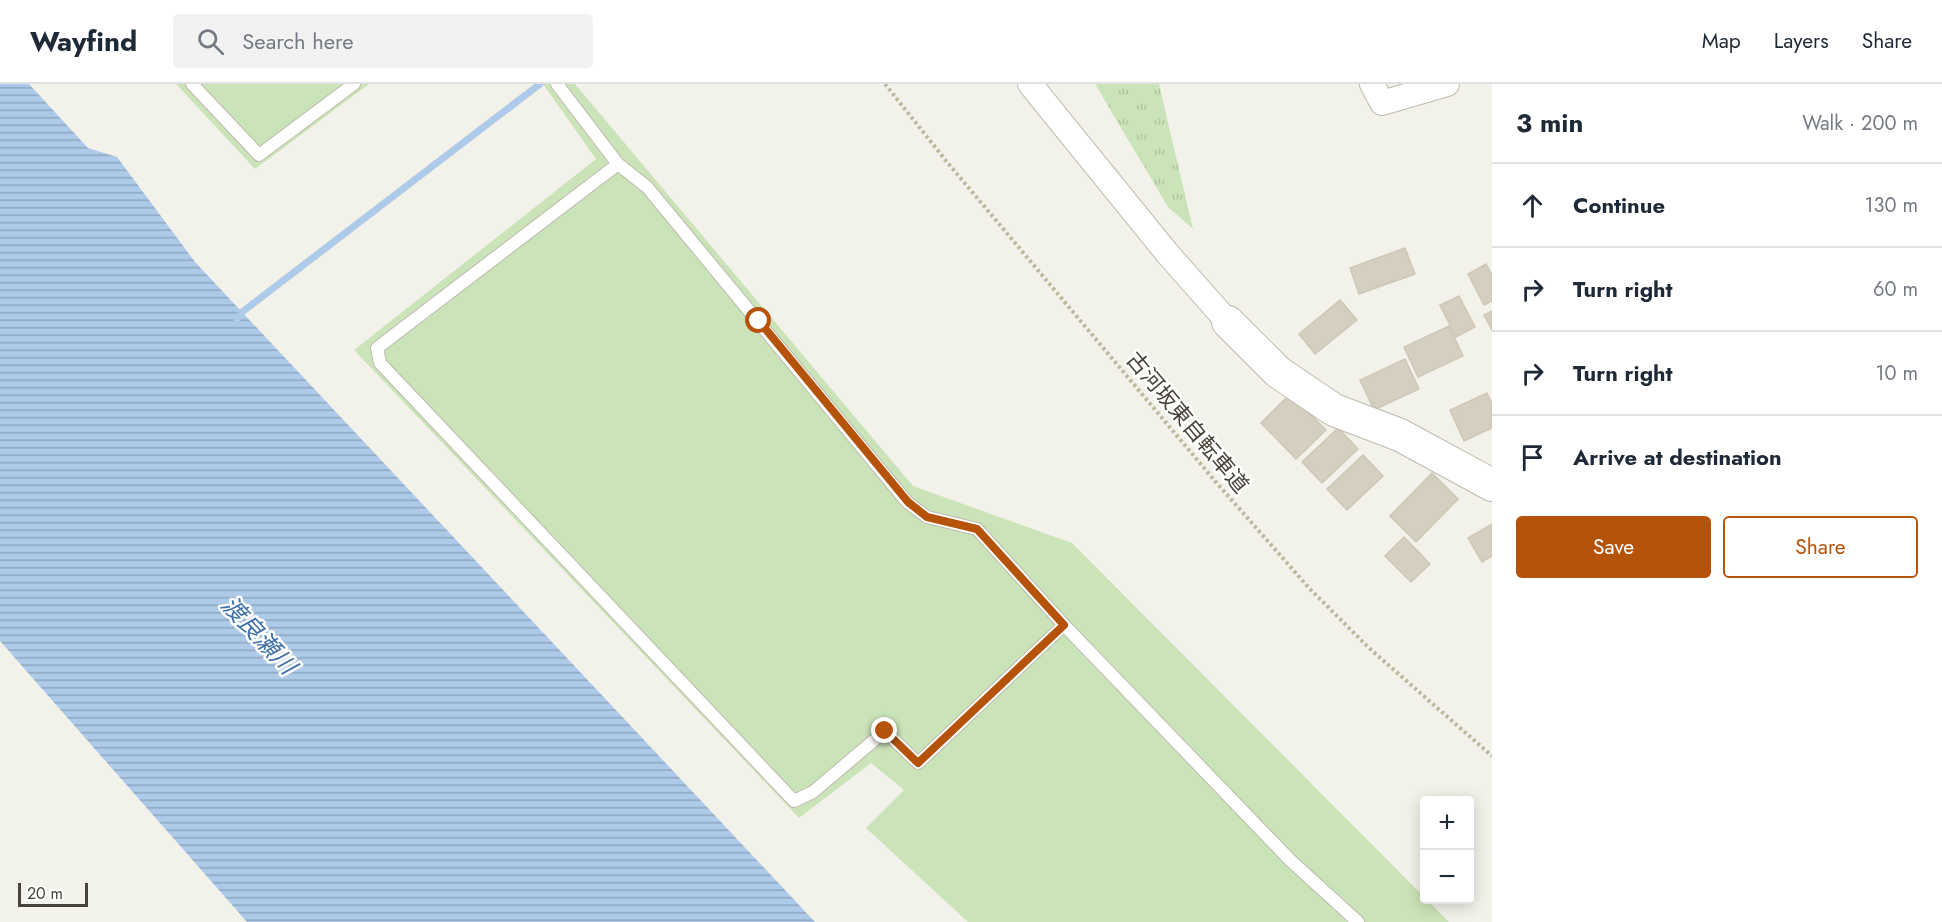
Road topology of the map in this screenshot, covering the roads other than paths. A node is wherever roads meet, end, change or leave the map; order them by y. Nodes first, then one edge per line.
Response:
1 (192, 84) edge
2 (354, 84) edge
3 (557, 84) edge
4 (1030, 84) edge
5 (1372, 84) edge
6 (1447, 84) edge
7 (618, 164) junction
8 (1228, 322) joint
9 (1492, 485) edge
10 (1064, 625) junction
11 (1358, 922) edge

1 - 2 lane
3 - 7 lane
4 - 8 street
5 - 6 street
7 - 10 lane
7 - 10 lane
8 - 9 street
10 - 11 lane

